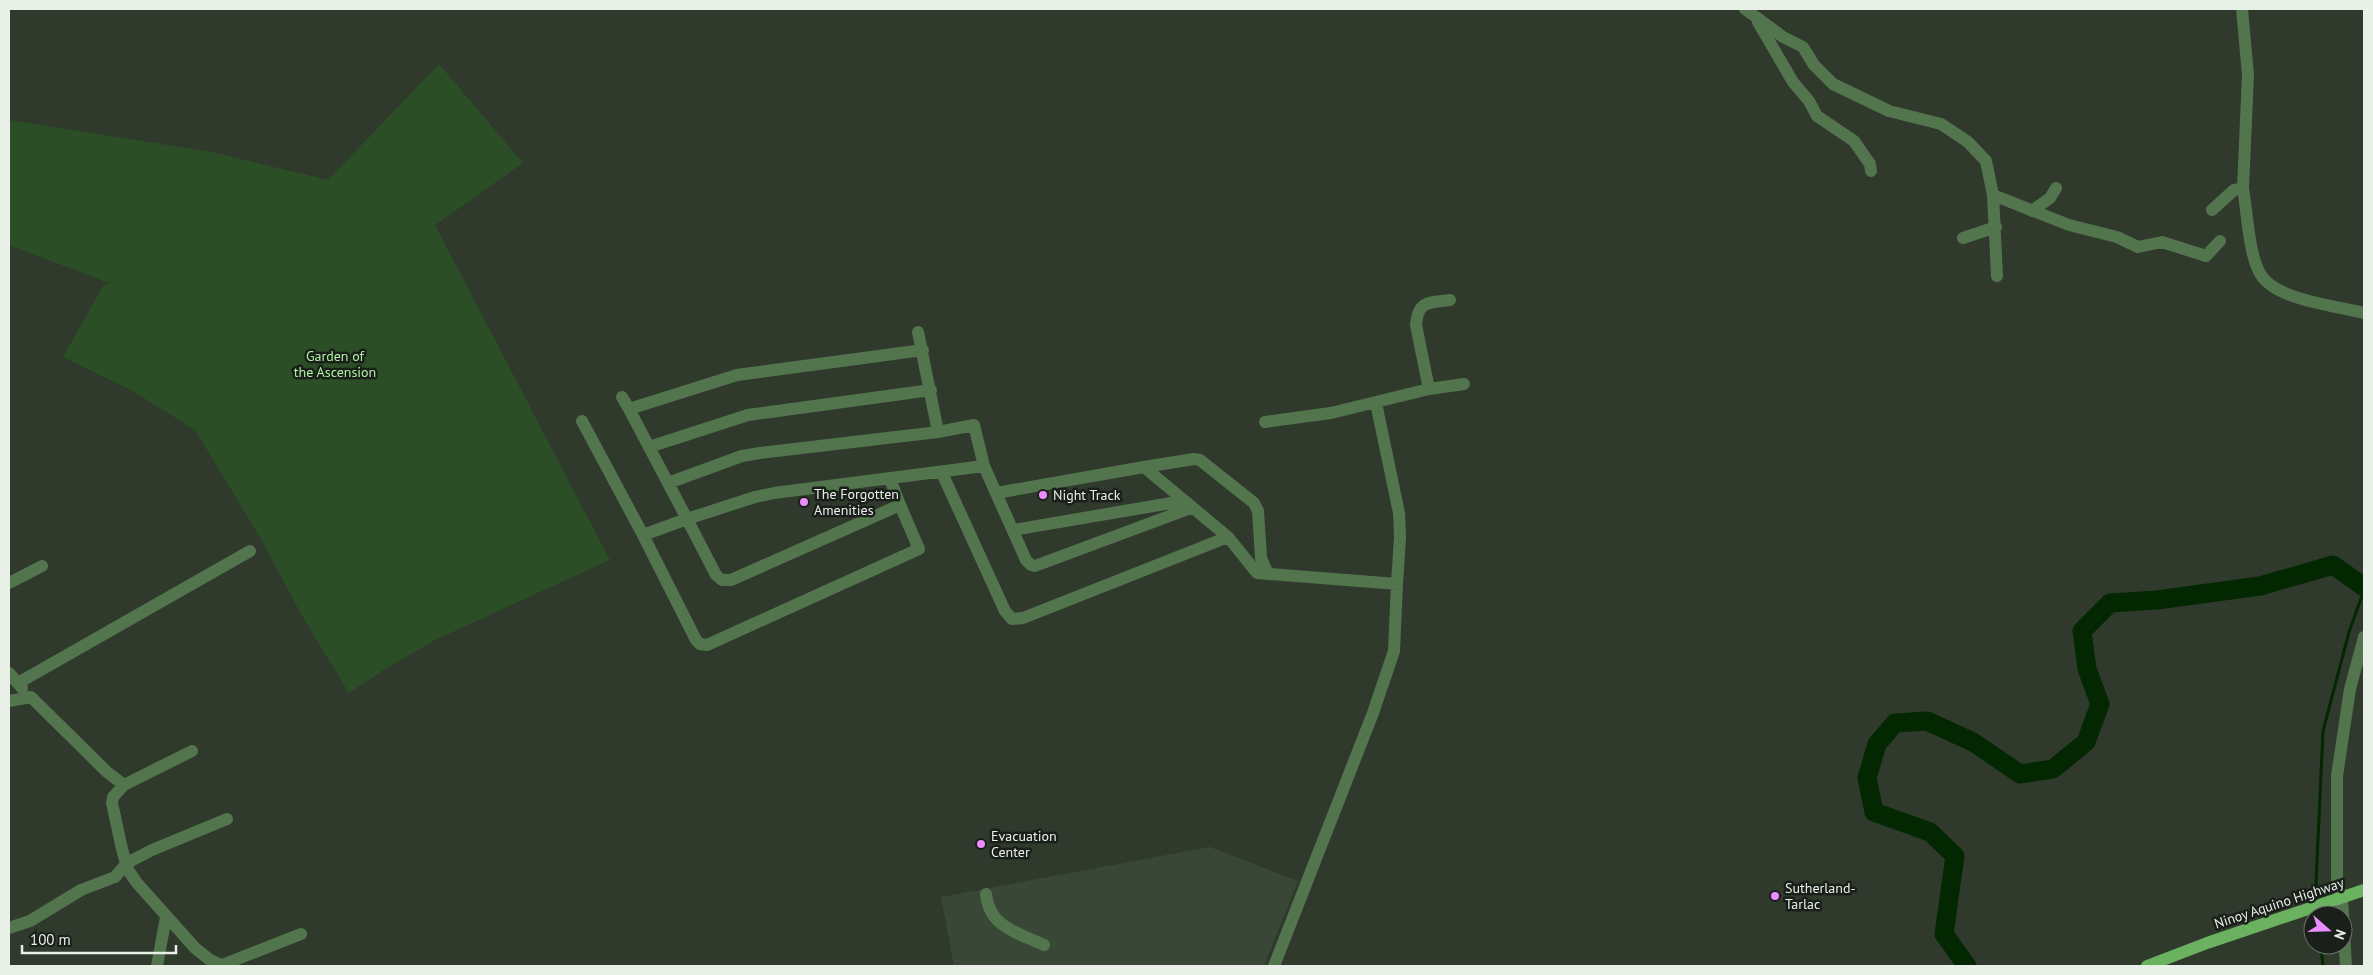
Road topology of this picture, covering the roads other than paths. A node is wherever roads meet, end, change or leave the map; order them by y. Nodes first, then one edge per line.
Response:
1 (1745, 9) edge
2 (2242, 9) edge
3 (1757, 19) junction
4 (1871, 171) dead end
5 (2056, 188) dead end
6 (2243, 188) junction
7 (1993, 195) junction
8 (2212, 210) dead end
9 (2032, 211) junction
10 (1996, 227) junction
11 (1963, 238) dead end
12 (2220, 241) dead end
13 (1997, 276) dead end
14 (1450, 300) dead end
15 (2364, 313) edge
16 (918, 332) dead end
17 (923, 350) junction
18 (1464, 384) dead end
19 (1429, 389) junction
20 (930, 390) junction
21 (622, 397) dead end
22 (1376, 403) junction
23 (629, 409) junction
24 (582, 422) dead end
25 (1265, 422) dead end
26 (938, 432) junction
27 (649, 447) junction
28 (984, 466) junction
29 (1144, 467) junction
30 (942, 473) junction
31 (890, 478) junction
32 (668, 483) junction
33 (996, 493) junction
34 (1187, 504) junction
35 (900, 505) junction
36 (688, 519) junction
37 (1012, 530) junction
38 (642, 535) junction
39 (1228, 537) junction
40 (1260, 548) junction
41 (1240, 549) junction
42 (250, 551) dead end
43 (42, 566) dead end
44 (1268, 574) junction
45 (9, 583) edge
46 (1397, 584) junction
47 (2364, 637) edge
48 (9, 673) edge
49 (18, 683) junction
50 (31, 697) junction
51 (9, 701) edge
52 (192, 751) dead end
53 (124, 785) junction
54 (227, 819) dead end
55 (127, 864) junction
56 (2364, 890) edge
57 (986, 894) dead end
58 (2339, 900) junction
59 (2340, 905) edge
60 (166, 917) junction
61 (9, 928) edge
62 (301, 934) dead end
63 (1044, 945) dead end
64 (218, 964) edge
65 (157, 966) edge
66 (198, 966) edge
67 (1274, 966) edge
68 (2147, 966) edge

1 - 3 street
2 - 6 street
3 - 4 street
3 - 7 street
5 - 9 street
6 - 8 street
6 - 15 street
7 - 9 street
7 - 10 street
9 - 12 street
10 - 11 street
10 - 13 street
14 - 19 street
16 - 17 street
17 - 20 street
17 - 23 street
18 - 19 street
19 - 22 street
20 - 26 street
20 - 27 street
21 - 23 street
22 - 25 street
22 - 46 street
23 - 27 street
24 - 38 street
26 - 28 street
26 - 32 street
27 - 32 street
28 - 30 street
28 - 33 street
29 - 33 street
29 - 34 street
29 - 40 street
30 - 31 street
30 - 39 street
31 - 35 street
31 - 36 street
32 - 36 street
33 - 37 street
34 - 37 street
34 - 37 street
34 - 39 street
35 - 36 street
35 - 38 street
36 - 38 street
39 - 41 street
40 - 41 street
40 - 44 street
41 - 44 street
42 - 49 street
43 - 45 street
44 - 46 street
46 - 67 street
47 - 58 street
48 - 49 street
49 - 50 street
50 - 51 street
50 - 53 street
52 - 53 street
53 - 55 street
54 - 55 street
55 - 60 street
55 - 61 street
56 - 58 main road, Ninoy Aquino Highway
57 - 63 street
58 - 59 street
58 - 68 main road, Ninoy Aquino Highway
60 - 64 street
60 - 65 street
62 - 64 street
64 - 66 street

